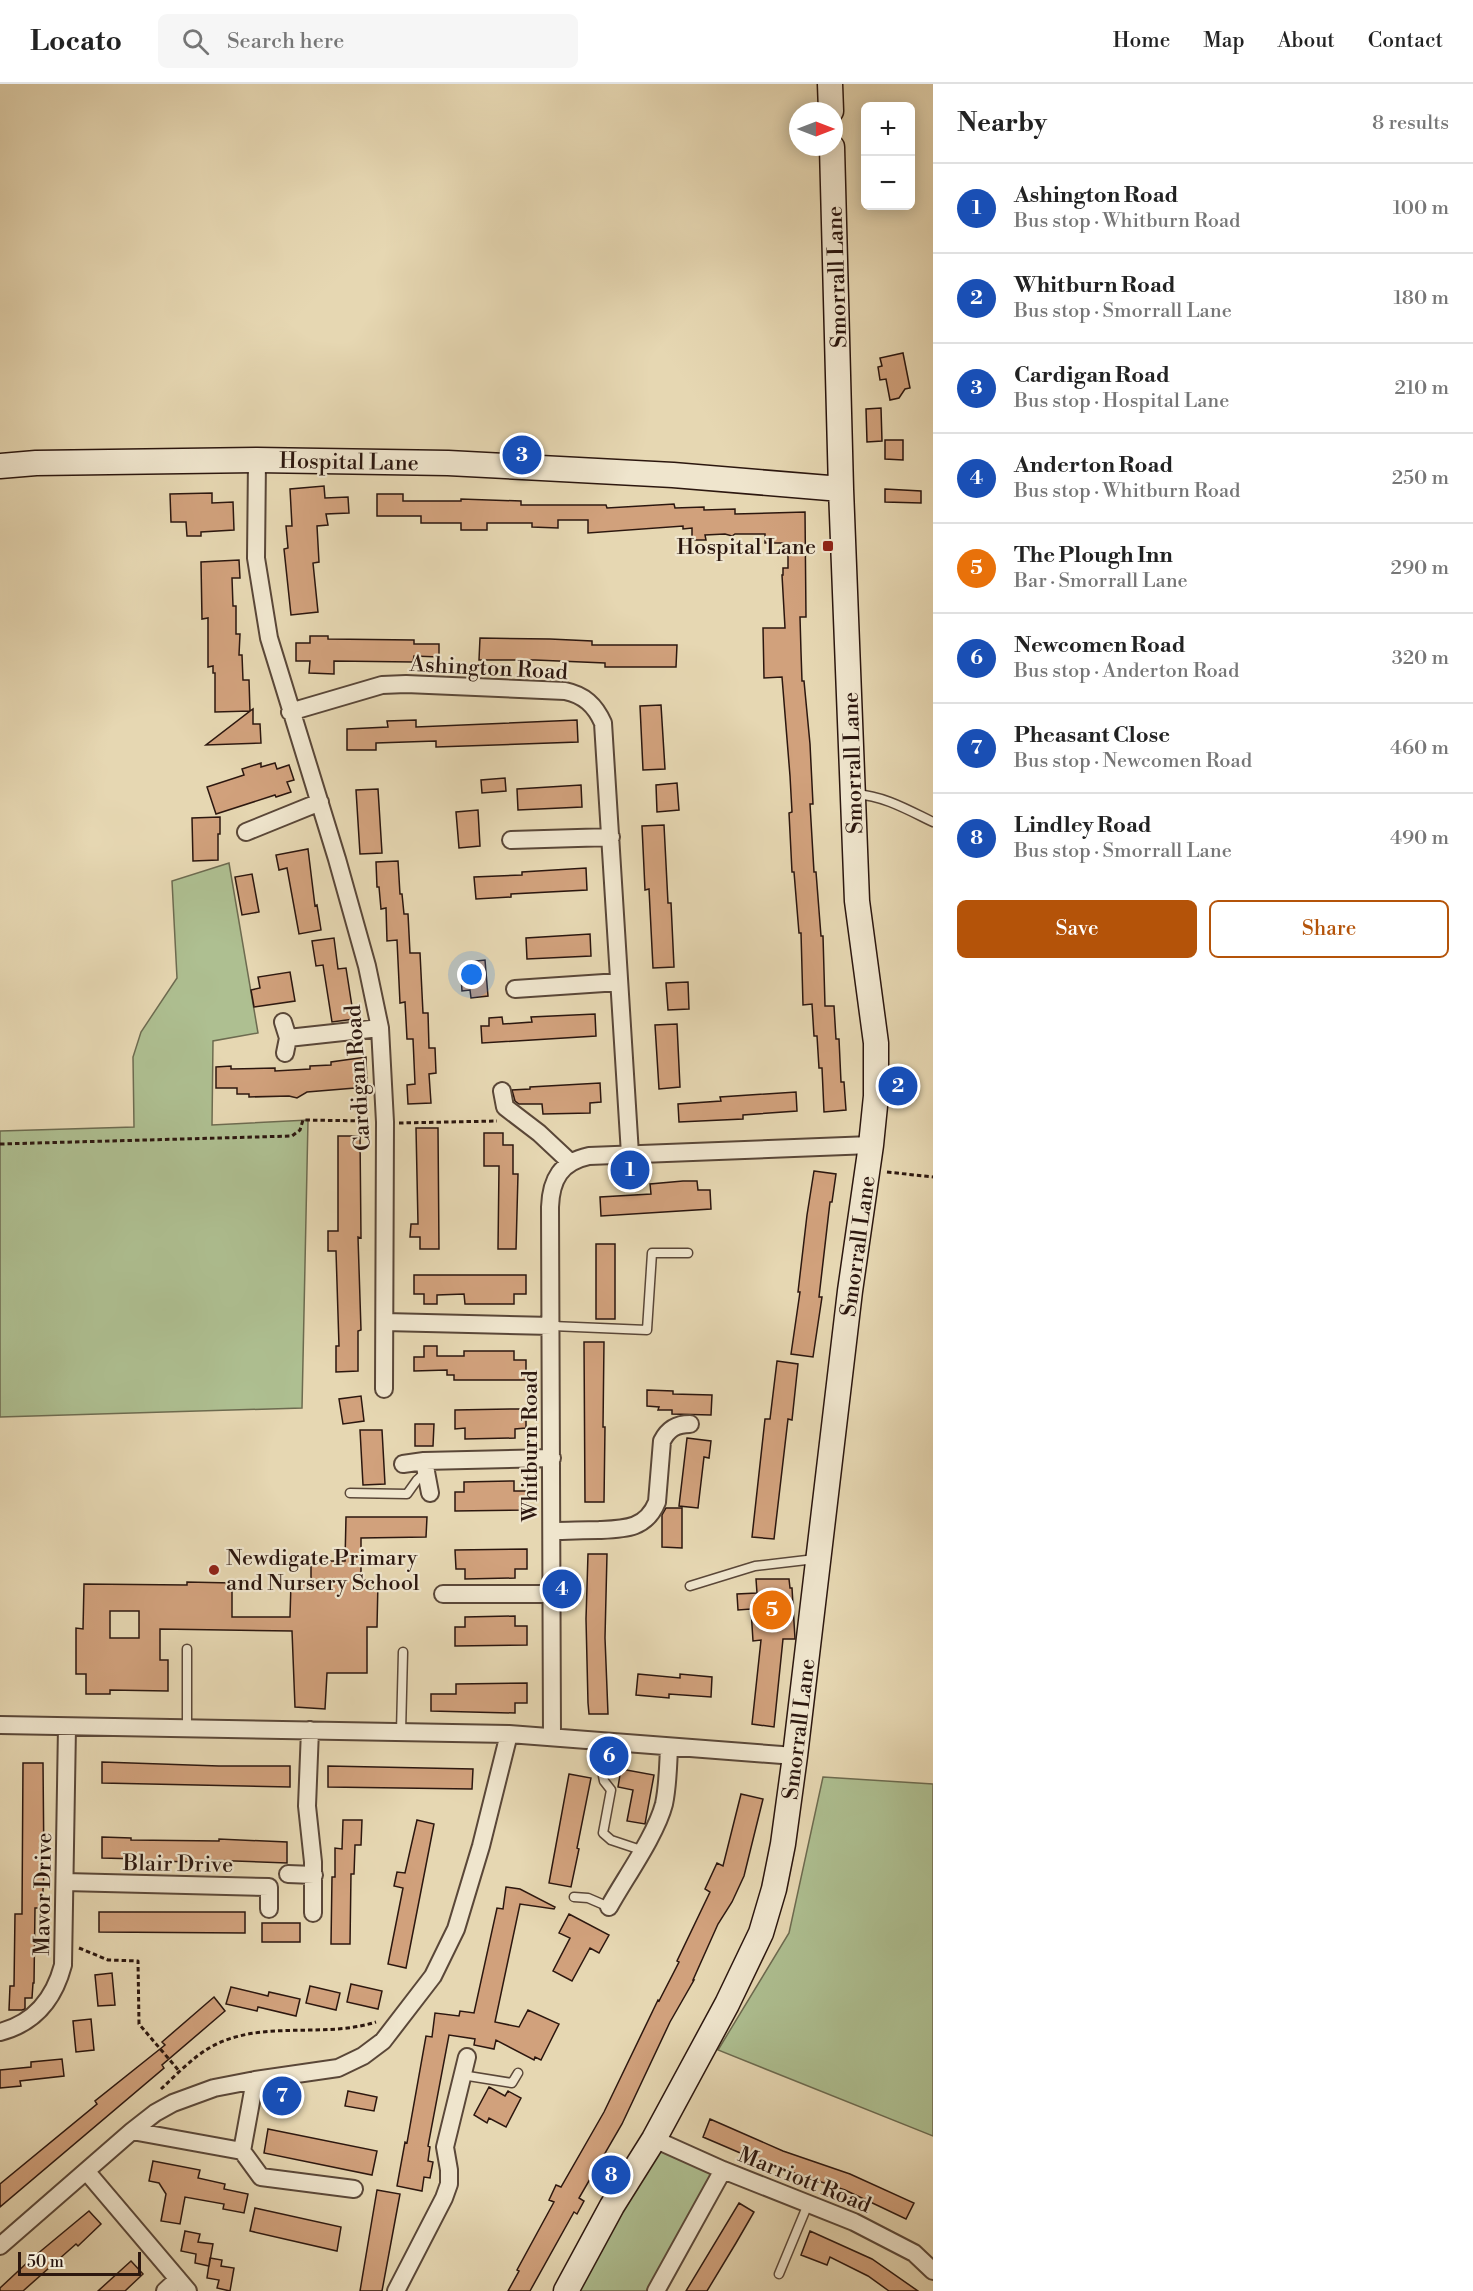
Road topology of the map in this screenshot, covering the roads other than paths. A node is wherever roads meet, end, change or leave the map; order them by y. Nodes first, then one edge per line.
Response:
1 (830, 84) edge
2 (831, 102) edge
3 (832, 156) edge
4 (257, 460) junction
5 (0, 466) edge
6 (841, 489) junction
7 (290, 712) junction
8 (853, 793) junction
9 (320, 802) junction
10 (933, 822) edge
11 (246, 832) dead end
12 (611, 837) junction
13 (511, 840) dead end
14 (619, 982) junction
15 (515, 989) dead end
16 (380, 1028) junction
17 (285, 1038) dead end
18 (502, 1091) dead end
19 (871, 1145) junction
20 (630, 1154) junction
21 (570, 1162) junction
22 (688, 1253) dead end
23 (385, 1322) junction
24 (552, 1326) junction
25 (384, 1389) dead end
26 (690, 1424) dead end
27 (552, 1458) junction
28 (403, 1464) dead end
29 (425, 1466) junction
30 (350, 1493) dead end
31 (430, 1493) dead end
32 (552, 1531) junction
33 (818, 1559) junction
34 (690, 1586) dead end
35 (442, 1594) dead end
36 (552, 1594) junction
37 (187, 1649) dead end
38 (404, 1652) dead end
39 (0, 1725) edge
40 (67, 1727) junction
41 (187, 1728) junction
42 (310, 1730) junction
43 (401, 1732) junction
44 (509, 1734) junction
45 (552, 1736) junction
46 (596, 1741) junction
47 (669, 1748) junction
48 (795, 1756) junction
49 (641, 1850) junction
50 (288, 1874) dead end
51 (314, 1875) junction
52 (65, 1882) junction
53 (574, 1897) dead end
54 (609, 1907) joint
55 (269, 1909) dead end
56 (313, 1913) dead end
57 (0, 2032) edge
58 (467, 2057) dead end
59 (518, 2073) dead end
60 (462, 2075) junction
61 (255, 2080) junction
62 (132, 2131) junction
63 (654, 2139) junction
64 (242, 2151) junction
65 (723, 2170) junction
66 (87, 2172) junction
67 (354, 2188) dead end
68 (808, 2204) junction
69 (0, 2246) edge
70 (933, 2271) edge
71 (779, 2274) dead end
72 (183, 2285) edge
73 (165, 2291) edge
74 (396, 2291) edge
75 (566, 2291) edge
76 (656, 2291) edge

1 - 2 street
3 - 6 street, Smorrall Lane
4 - 5 street, Hospital Lane
4 - 6 street, Hospital Lane
4 - 7 street, Cardigan Road
6 - 8 street, Smorrall Lane
7 - 9 street, Cardigan Road
7 - 12 street, Ashington Road
8 - 10 lane
8 - 19 street, Smorrall Lane
9 - 11 street
9 - 16 street, Cardigan Road
12 - 13 street
12 - 14 street, Ashington Road
14 - 15 street
14 - 20 street, Ashington Road
16 - 17 street
16 - 23 street, Cardigan Road
18 - 21 street
19 - 20 street
19 - 33 street, Smorrall Lane
20 - 21 street
21 - 24 street, Whitburn Road
22 - 24 lane
23 - 24 street
23 - 25 street, Cardigan Road
24 - 27 street, Whitburn Road
26 - 32 street
27 - 29 street
27 - 32 street, Whitburn Road
28 - 29 street
29 - 30 lane
29 - 31 street
32 - 36 street, Whitburn Road
33 - 34 lane
33 - 48 street, Smorrall Lane
35 - 36 street
36 - 45 street, Whitburn Road
37 - 41 lane
38 - 43 lane
39 - 40 street
40 - 41 street
40 - 52 street, Mavor Drive
41 - 42 street
42 - 43 street
42 - 51 street
43 - 44 street
44 - 45 street
44 - 61 street
45 - 46 street
46 - 47 street
46 - 49 lane
47 - 48 street
47 - 49 street
48 - 63 street, Smorrall Lane
49 - 54 street
50 - 51 street
51 - 56 street
52 - 55 street, Blair Drive
52 - 57 street, Mavor Drive
53 - 54 lane
58 - 60 street
59 - 60 lane
60 - 74 street
61 - 62 street
61 - 64 street
62 - 64 street
62 - 66 street
63 - 65 street, Marriott Road
63 - 75 street, Smorrall Lane
64 - 67 street
65 - 68 street, Marriott Road
65 - 76 street
66 - 69 street
66 - 72 street
68 - 70 street, Marriott Road
68 - 71 lane
72 - 73 street

